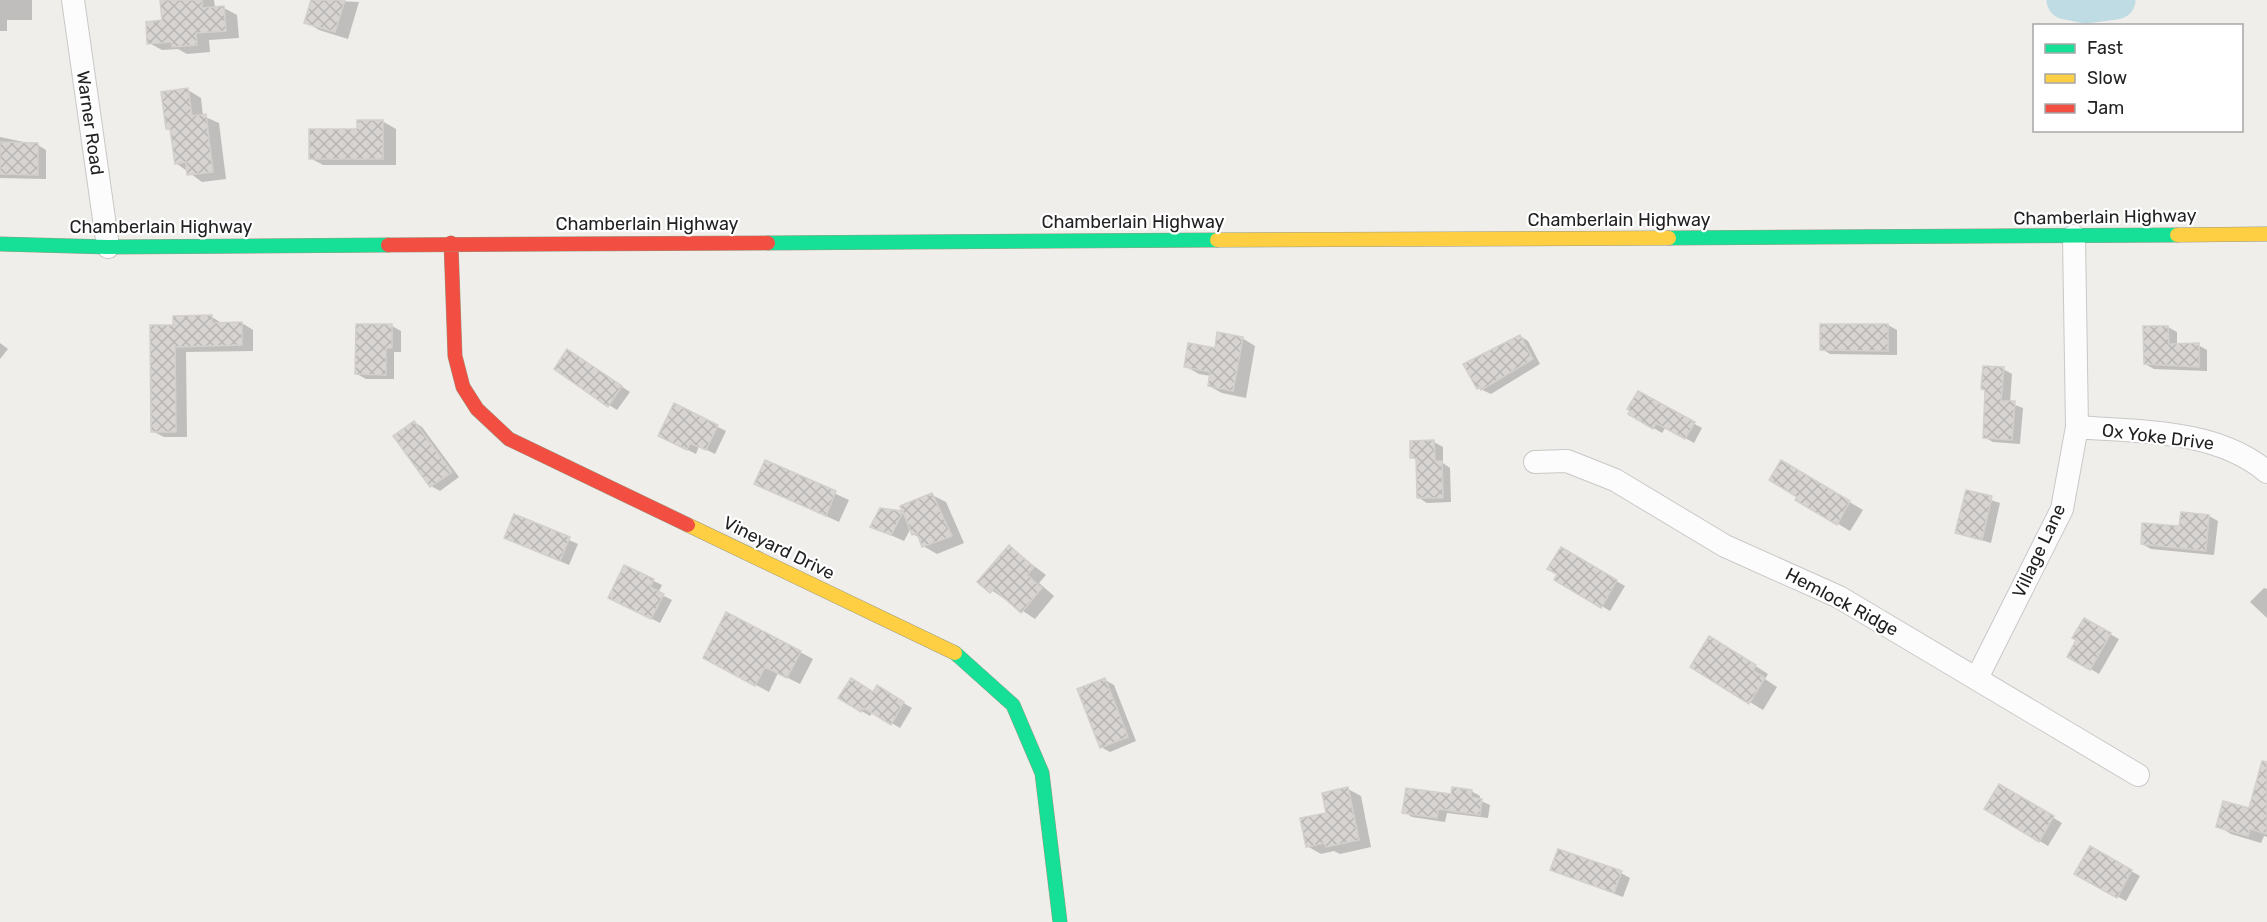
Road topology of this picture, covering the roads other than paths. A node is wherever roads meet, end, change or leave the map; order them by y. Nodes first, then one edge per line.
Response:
1 (73, 0) edge
2 (2267, 234) edge
3 (2074, 236) junction
4 (451, 243) junction
5 (0, 244) edge
6 (108, 247) junction
7 (2077, 427) junction
8 (1535, 462) dead end
9 (2267, 472) edge
10 (1977, 678) junction
11 (2138, 775) dead end
12 (1060, 922) edge

1 - 6 street, Warner Road
2 - 3 main road, Chamberlain Highway
3 - 4 main road, Chamberlain Highway
3 - 7 street, Village Lane
4 - 6 main road, Chamberlain Highway
4 - 12 main road, Vineyard Drive
5 - 6 main road, Chamberlain Highway
7 - 9 street, Ox Yoke Drive
7 - 10 street, Village Lane
8 - 10 street, Hemlock Ridge
10 - 11 street, Hemlock Ridge

